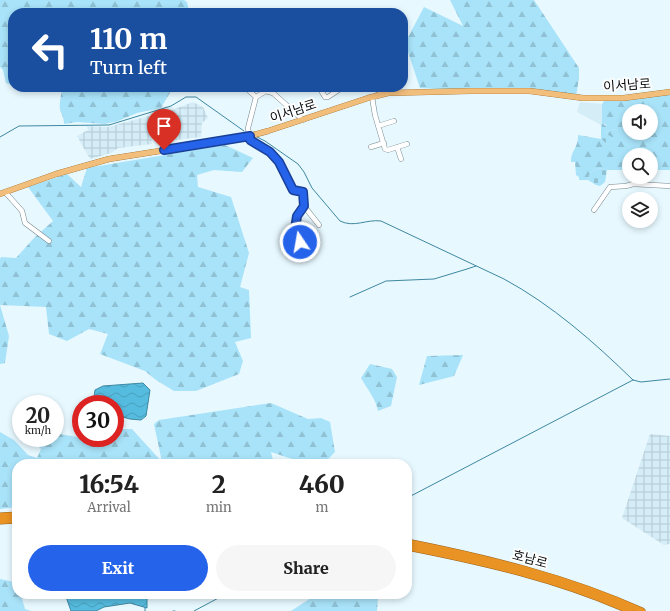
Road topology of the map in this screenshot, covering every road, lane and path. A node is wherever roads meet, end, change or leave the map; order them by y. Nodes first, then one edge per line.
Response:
1 (250, 92) edge
2 (264, 92) edge
3 (270, 92) edge
4 (322, 92) edge
5 (336, 92) edge
6 (372, 92) edge
7 (384, 92) edge
8 (670, 92) edge
9 (388, 93) junction
10 (256, 97) junction
11 (371, 97) junction
12 (303, 120) junction
13 (394, 121) dead end
14 (378, 126) junction
15 (250, 136) junction
16 (384, 143) junction
17 (407, 144) dead end
18 (371, 147) dead end
19 (397, 147) junction
20 (401, 159) dead end
21 (670, 186) edge
22 (2, 193) edge
23 (304, 206) junction
24 (594, 210) dead end
25 (319, 225) dead end
26 (49, 241) dead end
27 (300, 242) dead end
28 (0, 512) edge
29 (12, 513) edge
30 (12, 514) edge
31 (0, 516) edge
32 (12, 520) edge
33 (0, 521) edge
34 (412, 543) edge
35 (412, 548) edge
36 (630, 611) edge
37 (642, 611) edge

1 - 10 street
2 - 10 street
3 - 12 street
4 - 5 street
6 - 11 street
7 - 9 street
8 - 9 main road, 이서남로
9 - 11 main road, 이서남로
10 - 15 street
11 - 12 main road, 이서남로
11 - 14 street
12 - 15 main road, 이서남로
13 - 14 street
14 - 16 street
15 - 22 main road, 이서남로
15 - 23 street
16 - 18 street
16 - 19 street
17 - 19 street
19 - 20 street
21 - 24 street
22 - 26 street
23 - 25 street
23 - 27 street
28 - 29 highway
30 - 31 highway
32 - 33 highway
34 - 37 highway, 호남로
35 - 36 highway, 호남로

